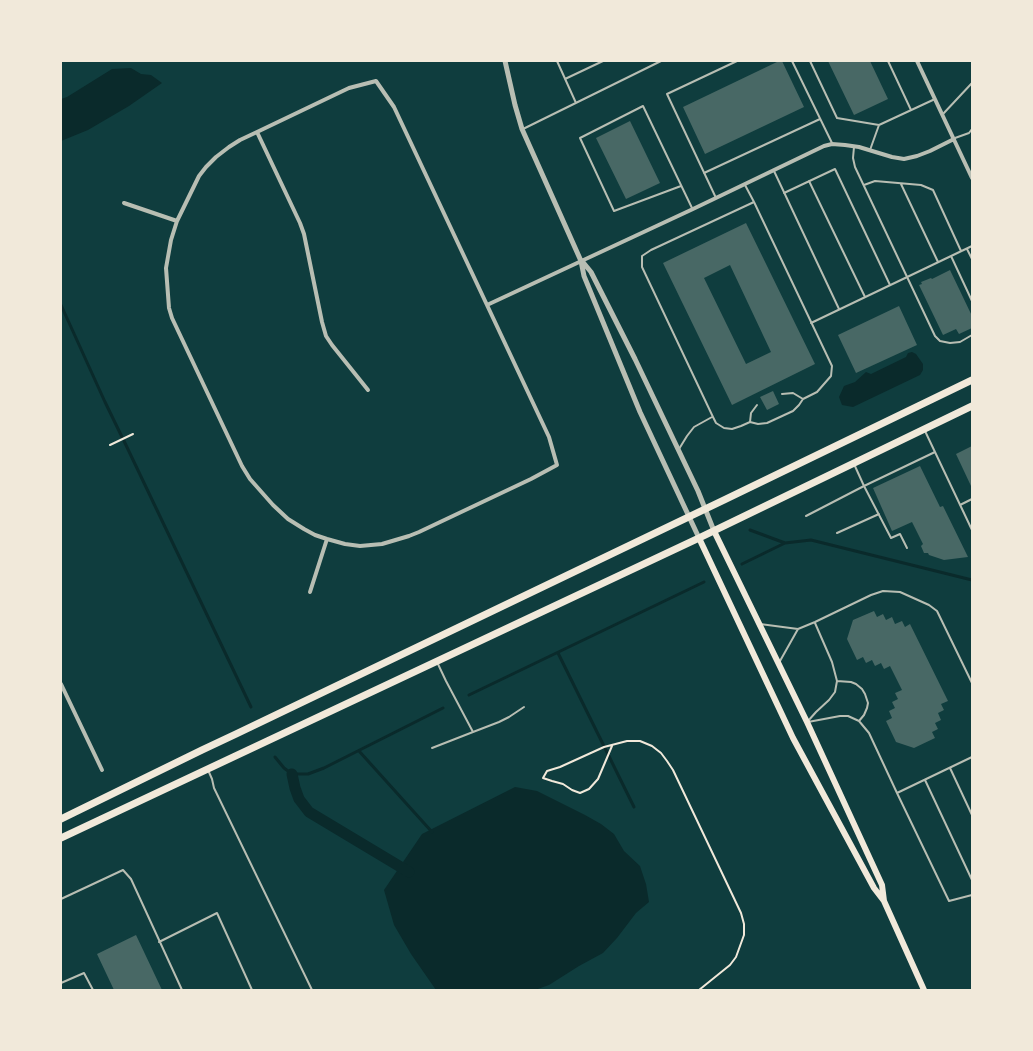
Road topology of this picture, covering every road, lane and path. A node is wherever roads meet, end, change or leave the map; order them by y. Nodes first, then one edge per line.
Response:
1 (505, 61) edge
2 (557, 61) edge
3 (603, 61) edge
4 (661, 61) edge
5 (737, 61) edge
6 (792, 61) edge
7 (810, 61) edge
8 (888, 61) edge
9 (917, 61) edge
10 (565, 79) junction
11 (972, 83) edge
12 (935, 99) junction
13 (576, 103) junction
14 (912, 110) junction
15 (942, 114) junction
16 (820, 119) junction
17 (879, 125) junction
18 (522, 129) junction
19 (972, 129) edge
20 (257, 132) junction
21 (954, 139) junction
22 (832, 144) junction
23 (854, 146) junction
24 (870, 150) junction
25 (774, 171) junction
26 (704, 174) junction
27 (972, 178) edge
28 (809, 181) junction
29 (900, 183) junction
30 (745, 185) junction
31 (864, 185) junction
32 (681, 186) junction
33 (784, 193) junction
34 (716, 198) junction
35 (754, 202) junction
36 (124, 203) dead end
37 (693, 209) junction
38 (178, 221) junction
39 (972, 246) edge
40 (967, 248) junction
41 (961, 251) junction
42 (951, 256) junction
43 (972, 259) edge
44 (581, 260) junction
45 (938, 262) junction
46 (908, 277) junction
47 (890, 285) junction
48 (865, 297) junction
49 (972, 301) edge
50 (487, 305) junction
51 (839, 309) junction
52 (812, 323) junction
53 (972, 335) edge
54 (972, 380) edge
55 (368, 390) dead end
56 (782, 394) dead end
57 (803, 399) junction
58 (757, 405) dead end
59 (972, 406) edge
60 (712, 417) junction
61 (750, 422) junction
62 (924, 429) junction
63 (133, 434) dead end
64 (110, 445) dead end
65 (678, 450) junction
66 (935, 452) junction
67 (854, 463) junction
68 (864, 486) junction
69 (972, 499) edge
70 (960, 505) junction
71 (705, 509) junction
72 (879, 514) junction
73 (806, 516) dead end
74 (689, 517) junction
75 (972, 530) edge
76 (714, 531) junction
77 (837, 533) dead end
78 (699, 538) junction
79 (327, 539) junction
80 (907, 548) dead end
81 (310, 592) dead end
82 (815, 622) junction
83 (759, 624) junction
84 (798, 630) junction
85 (437, 661) junction
86 (778, 664) junction
87 (837, 681) junction
88 (972, 683) edge
89 (61, 684) edge
90 (524, 707) dead end
91 (859, 721) junction
92 (807, 722) junction
93 (473, 732) junction
94 (612, 746) junction
95 (432, 748) dead end
96 (972, 758) edge
97 (950, 768) junction
98 (208, 769) junction
99 (102, 770) dead end
100 (925, 780) junction
101 (897, 793) junction
102 (972, 815) edge
103 (61, 820) edge
104 (61, 838) edge
105 (972, 880) edge
106 (972, 895) edge
107 (61, 899) edge
108 (884, 901) junction
109 (159, 942) junction
110 (61, 983) edge
111 (93, 990) edge
112 (182, 990) edge
113 (252, 990) edge
114 (312, 990) edge
115 (699, 990) edge
116 (924, 990) edge

1 - 18 street
2 - 10 lane
3 - 10 lane
4 - 13 lane
5 - 26 lane
6 - 16 lane
7 - 17 lane
8 - 14 lane
9 - 12 street
10 - 13 lane
11 - 15 lane
12 - 14 lane
12 - 15 street
13 - 18 lane
14 - 17 lane
15 - 21 street
16 - 22 lane
16 - 26 lane
17 - 24 lane
18 - 44 street
19 - 21 lane
20 - 38 street
20 - 50 street
20 - 55 street
21 - 24 street
21 - 27 street
22 - 23 street
22 - 25 street
23 - 24 street
23 - 31 lane
25 - 30 street
25 - 33 lane
26 - 34 lane
28 - 33 lane
28 - 47 lane
28 - 48 lane
29 - 31 lane
29 - 41 lane
29 - 45 lane
30 - 34 street
30 - 35 lane
31 - 46 lane
32 - 32 lane
32 - 37 lane
33 - 51 lane
34 - 37 street
35 - 52 lane
35 - 60 lane
36 - 38 street
37 - 44 street
38 - 79 street
39 - 40 lane
40 - 41 lane
40 - 43 lane
41 - 42 lane
42 - 45 lane
42 - 49 lane
44 - 50 street
44 - 65 street
44 - 74 street
45 - 46 lane
46 - 47 lane
46 - 53 lane
47 - 48 lane
48 - 51 lane
50 - 79 street
51 - 52 lane
52 - 57 lane
54 - 71 main road
56 - 57 lane
57 - 61 lane
58 - 61 lane
59 - 62 main road
60 - 61 lane
60 - 65 lane
62 - 66 lane
62 - 67 main road
63 - 64 path
65 - 71 street
66 - 68 lane
66 - 70 lane
67 - 68 lane
67 - 76 main road
68 - 72 lane
68 - 73 lane
69 - 70 lane
70 - 75 lane
71 - 74 main road
71 - 76 street
72 - 77 lane
72 - 80 lane
74 - 78 street
74 - 103 main road
76 - 78 main road
76 - 83 main road
78 - 85 main road
78 - 108 main road
79 - 81 street
82 - 84 lane
82 - 87 lane
82 - 88 lane
83 - 84 lane
83 - 86 main road
84 - 86 lane
85 - 93 lane
85 - 98 main road
86 - 92 main road
87 - 91 lane
87 - 92 lane
89 - 99 street
90 - 93 lane
91 - 92 lane
91 - 101 lane
92 - 108 main road
93 - 95 lane
94 - 94 path
94 - 115 path
96 - 97 lane
97 - 100 lane
97 - 102 lane
98 - 104 main road
98 - 114 lane
100 - 101 lane
100 - 105 lane
101 - 106 lane
107 - 109 lane
108 - 116 main road
109 - 112 lane
109 - 113 lane
110 - 111 lane

